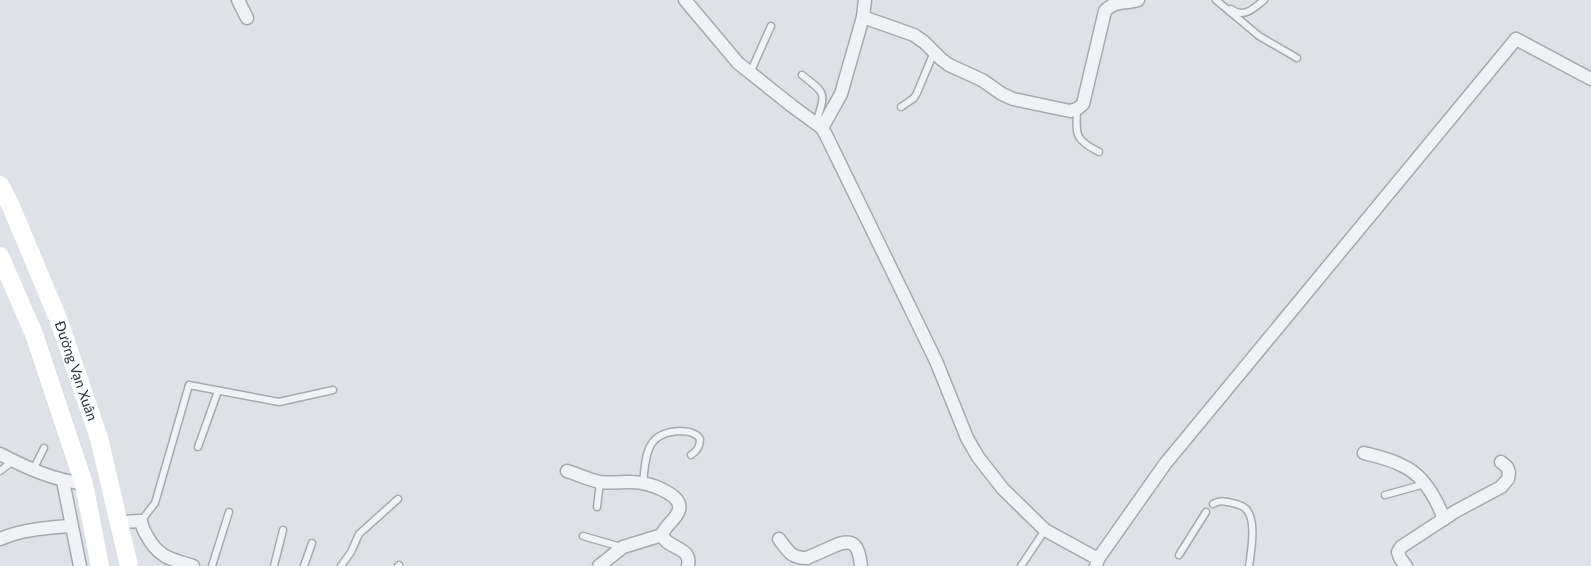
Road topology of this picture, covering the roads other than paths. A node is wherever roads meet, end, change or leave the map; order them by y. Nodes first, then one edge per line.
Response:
1 (238, 0) edge
2 (685, 0) edge
3 (865, 0) edge
4 (1138, 0) edge
5 (1216, 0) edge
6 (1221, 0) edge
7 (1264, 0) edge
8 (863, 17) junction
9 (247, 18) dead end
10 (771, 26) dead end
11 (934, 52) junction
12 (1297, 58) dead end
13 (750, 73) junction
14 (802, 75) dead end
15 (1591, 79) edge
16 (901, 107) dead end
17 (1077, 109) junction
18 (819, 126) junction
19 (1098, 152) dead end
20 (0, 185) edge
21 (0, 256) edge
22 (218, 390) junction
23 (333, 390) dead end
24 (198, 447) dead end
25 (44, 448) dead end
26 (1364, 453) dead end
27 (0, 454) edge
28 (691, 455) dead end
29 (13, 461) junction
30 (1501, 462) dead end
31 (0, 471) edge
32 (32, 471) junction
33 (567, 471) dead end
34 (63, 481) junction
35 (600, 482) junction
36 (643, 483) junction
37 (84, 484) junction
38 (1425, 484) junction
39 (1386, 495) dead end
40 (398, 499) dead end
41 (1213, 504) dead end
42 (598, 507) dead end
43 (229, 512) dead end
44 (1206, 512) dead end
45 (1444, 519) junction
46 (141, 521) junction
47 (119, 522) junction
48 (71, 526) junction
49 (283, 530) dead end
50 (1045, 530) junction
51 (662, 535) junction
52 (583, 536) dead end
53 (0, 538) edge
54 (779, 539) dead end
55 (312, 543) dead end
56 (622, 547) junction
57 (1179, 555) dead end
58 (1097, 562) edge
59 (80, 566) edge
60 (100, 566) edge
61 (129, 566) edge
62 (193, 566) edge
63 (212, 566) edge
64 (274, 566) edge
65 (304, 566) edge
66 (341, 566) edge
67 (599, 566) edge
68 (688, 566) edge
69 (861, 566) edge
70 (1022, 566) edge
71 (1250, 566) edge
72 (1406, 566) edge

1 - 9 street
2 - 13 street
3 - 8 street
4 - 17 street
5 - 12 lane
6 - 7 lane
8 - 11 street
8 - 18 street
10 - 13 lane
11 - 16 lane
11 - 17 street
13 - 18 street
14 - 18 lane
15 - 58 street
17 - 19 lane
18 - 50 street
20 - 47 main road, Đường Vạn Xuân
21 - 37 main road, Đường Vạn Xuân
22 - 23 lane
22 - 24 lane
22 - 46 lane
25 - 32 lane
26 - 38 street
27 - 29 street
28 - 36 lane
29 - 31 lane
29 - 32 street
30 - 45 street
32 - 34 street
33 - 35 street
34 - 37 street
34 - 48 street
35 - 36 street
35 - 42 lane
36 - 51 street
37 - 60 main road, Đường Vạn Xuân
38 - 39 lane
38 - 45 street
40 - 66 lane
41 - 71 lane
43 - 63 lane
44 - 57 lane
45 - 72 street
46 - 47 street
46 - 62 street
47 - 61 main road, Đường Vạn Xuân
48 - 53 street
48 - 59 street
49 - 64 lane
50 - 58 street
50 - 70 lane
51 - 56 street
51 - 68 street
52 - 56 lane
54 - 69 street
55 - 65 lane
56 - 67 street

